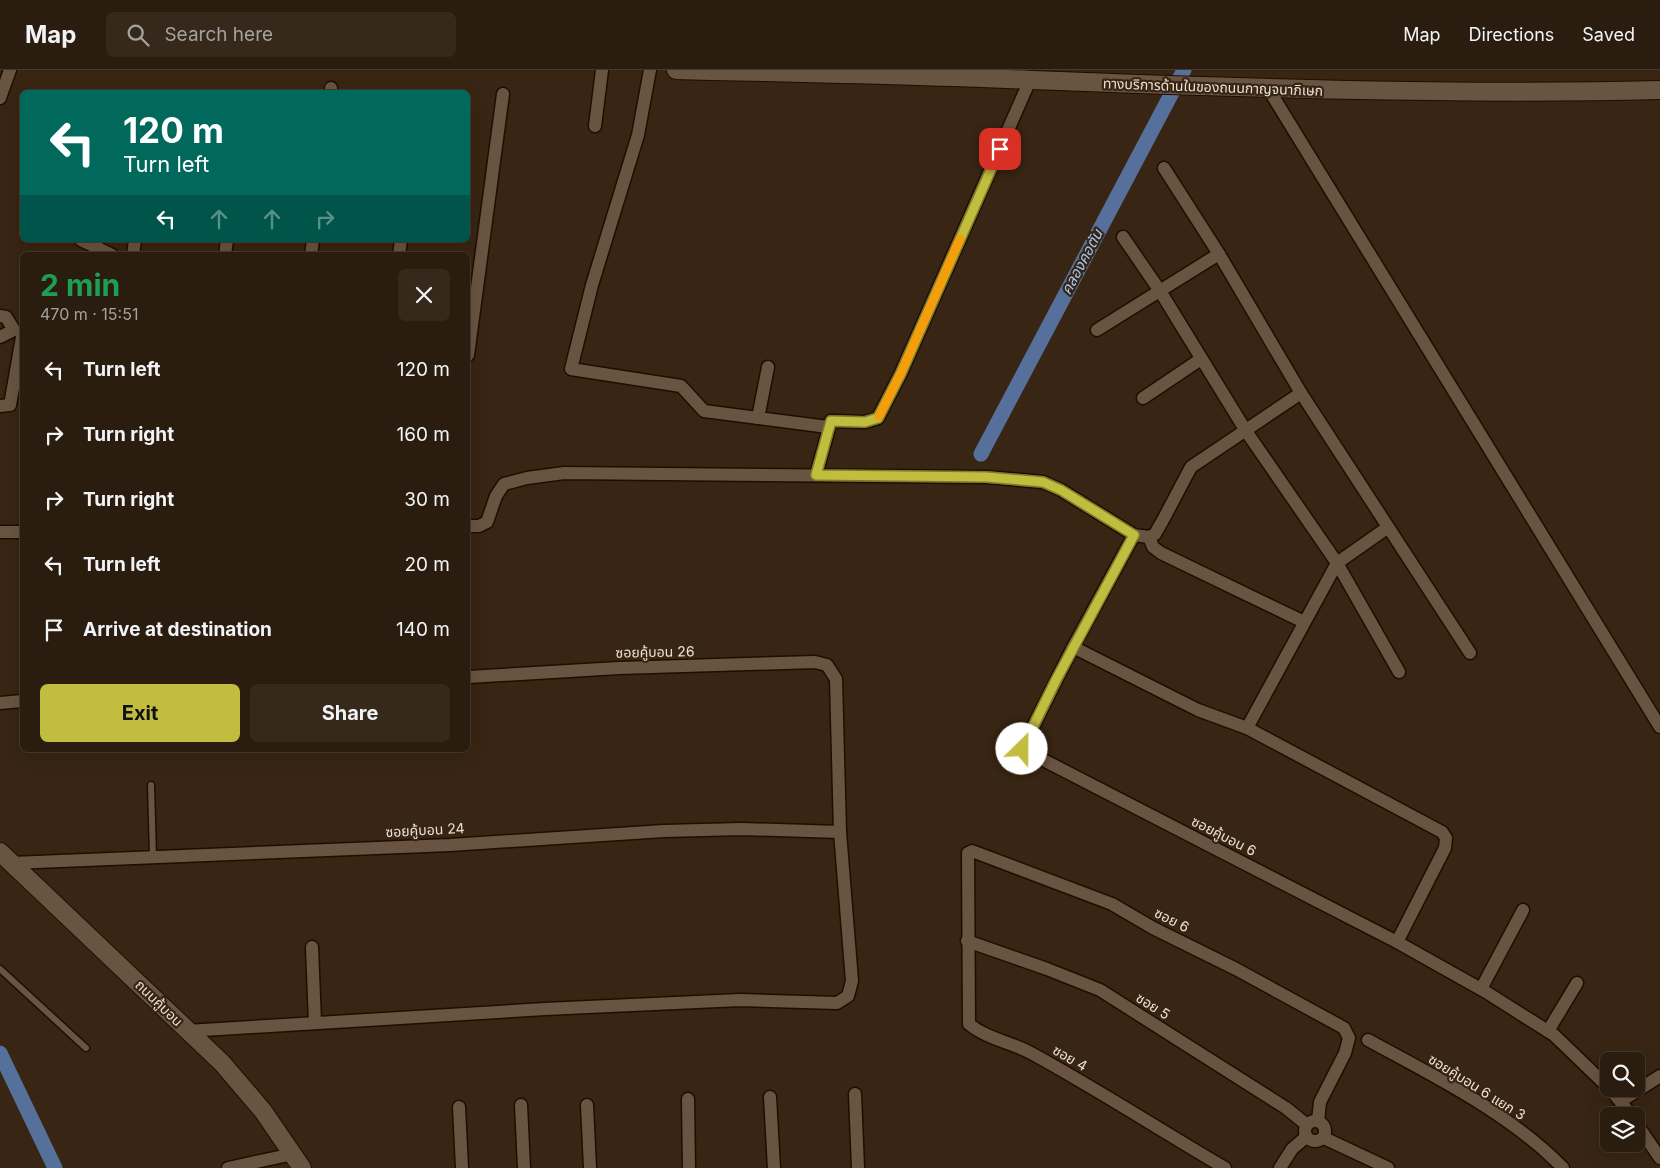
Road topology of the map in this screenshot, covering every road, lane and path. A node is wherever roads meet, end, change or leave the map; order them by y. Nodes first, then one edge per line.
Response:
1 (10, 70) edge
2 (602, 70) edge
3 (650, 70) edge
4 (676, 70) edge
5 (1030, 80) junction
6 (1269, 90) junction
7 (1660, 90) edge
8 (503, 94) dead end
9 (0, 98) edge
10 (595, 126) dead end
11 (1164, 168) dead end
12 (1123, 237) dead end
13 (85, 242) edge
14 (106, 252) edge
15 (1219, 254) junction
16 (1160, 291) junction
17 (0, 316) edge
18 (1097, 330) dead end
19 (20, 333) edge
20 (0, 337) edge
21 (470, 340) edge
22 (1201, 359) junction
23 (768, 367) dead end
24 (1301, 393) junction
25 (1143, 398) dead end
26 (0, 406) edge
27 (758, 418) junction
28 (828, 427) junction
29 (1246, 432) junction
30 (816, 475) junction
31 (470, 526) edge
32 (1387, 528) junction
33 (0, 532) edge
34 (20, 532) edge
35 (1134, 535) junction
36 (1149, 537) junction
37 (1337, 564) junction
38 (1304, 622) junction
39 (1073, 647) junction
40 (1470, 653) dead end
41 (1399, 672) dead end
42 (470, 676) edge
43 (20, 702) edge
44 (0, 703) edge
45 (1660, 727) edge
46 (1247, 728) junction
47 (151, 784) dead end
48 (840, 832) junction
49 (153, 857) junction
50 (5, 860) edge
51 (1523, 910) dead end
52 (968, 941) junction
53 (1397, 942) junction
54 (312, 947) dead end
55 (0, 969) edge
56 (1577, 983) dead end
57 (1481, 989) junction
58 (315, 1023) junction
59 (187, 1031) junction
60 (1548, 1031) junction
61 (1368, 1040) dead end
62 (86, 1048) dead end
63 (1660, 1076) edge
64 (1600, 1080) edge
65 (856, 1094) dead end
66 (770, 1096) dead end
67 (1618, 1097) edge
68 (688, 1099) dead end
69 (1622, 1101) junction
70 (521, 1105) dead end
71 (587, 1105) dead end
72 (459, 1107) dead end
73 (1626, 1107) edge
74 (1310, 1128) junction
75 (1645, 1136) edge
76 (1324, 1138) junction
77 (1660, 1158) edge
78 (297, 1161) edge
79 (228, 1168) edge
80 (462, 1168) edge
81 (524, 1168) edge
82 (590, 1168) edge
83 (690, 1168) edge
84 (774, 1168) edge
85 (858, 1168) edge
86 (1225, 1168) edge
87 (1280, 1168) edge
88 (1388, 1168) edge
89 (1563, 1168) edge

1 - 9 street
2 - 10 street
3 - 27 street
4 - 5 main road, ทางบริการด้านในของถนนกาญจนาภิเษก
5 - 6 main road, ทางบริการด้านในของถนนกาญจนาภิเษก
5 - 28 street
6 - 7 main road, ทางบริการด้านในของถนนกาญจนาภิเษก
6 - 45 street
8 - 21 street
11 - 15 street
12 - 16 street
13 - 14 street
15 - 16 street
15 - 24 street
16 - 18 street
16 - 22 street
17 - 19 street
19 - 20 street
19 - 26 street
22 - 25 street
22 - 29 street
23 - 27 street
24 - 29 street
24 - 32 street
27 - 28 street
28 - 30 street
29 - 36 street
29 - 37 street
30 - 31 street
30 - 35 street
32 - 37 street
32 - 40 street
33 - 34 street
35 - 36 street
35 - 39 street, ซอยคู้บอน 6
36 - 38 street
37 - 38 street
37 - 41 street
38 - 46 street
39 - 46 street
39 - 53 street, ซอยคู้บอน 6
42 - 48 street, ซอยคู้บอน 26
43 - 44 street
46 - 53 street
47 - 49 lane
48 - 49 street, ซอยคู้บอน 24
48 - 58 street
49 - 50 street, ซอยคู้บอน 24
50 - 59 main road, ถนนคู้บอน
51 - 57 street
52 - 74 street, ซอย 5
52 - 74 street, ซอย 6
52 - 86 street, ซอย 4
53 - 57 street, ซอยคู้บอน 6
54 - 58 street
55 - 62 lane
56 - 60 street
57 - 60 street, ซอยคู้บอน 6
58 - 59 street
59 - 78 main road, ถนนคู้บอน
60 - 64 street, ซอยคู้บอน 6
61 - 89 street, ซอยคู้บอน 6 แยก 3
63 - 69 street
65 - 85 street
66 - 84 street
67 - 69 street, ซอยคู้บอน 6
68 - 83 street
69 - 73 street, ซอยคู้บอน 6
70 - 81 street
71 - 82 street
72 - 80 street
74 - 76 street
74 - 76 street
74 - 87 street
75 - 77 street
76 - 88 street
78 - 79 street

